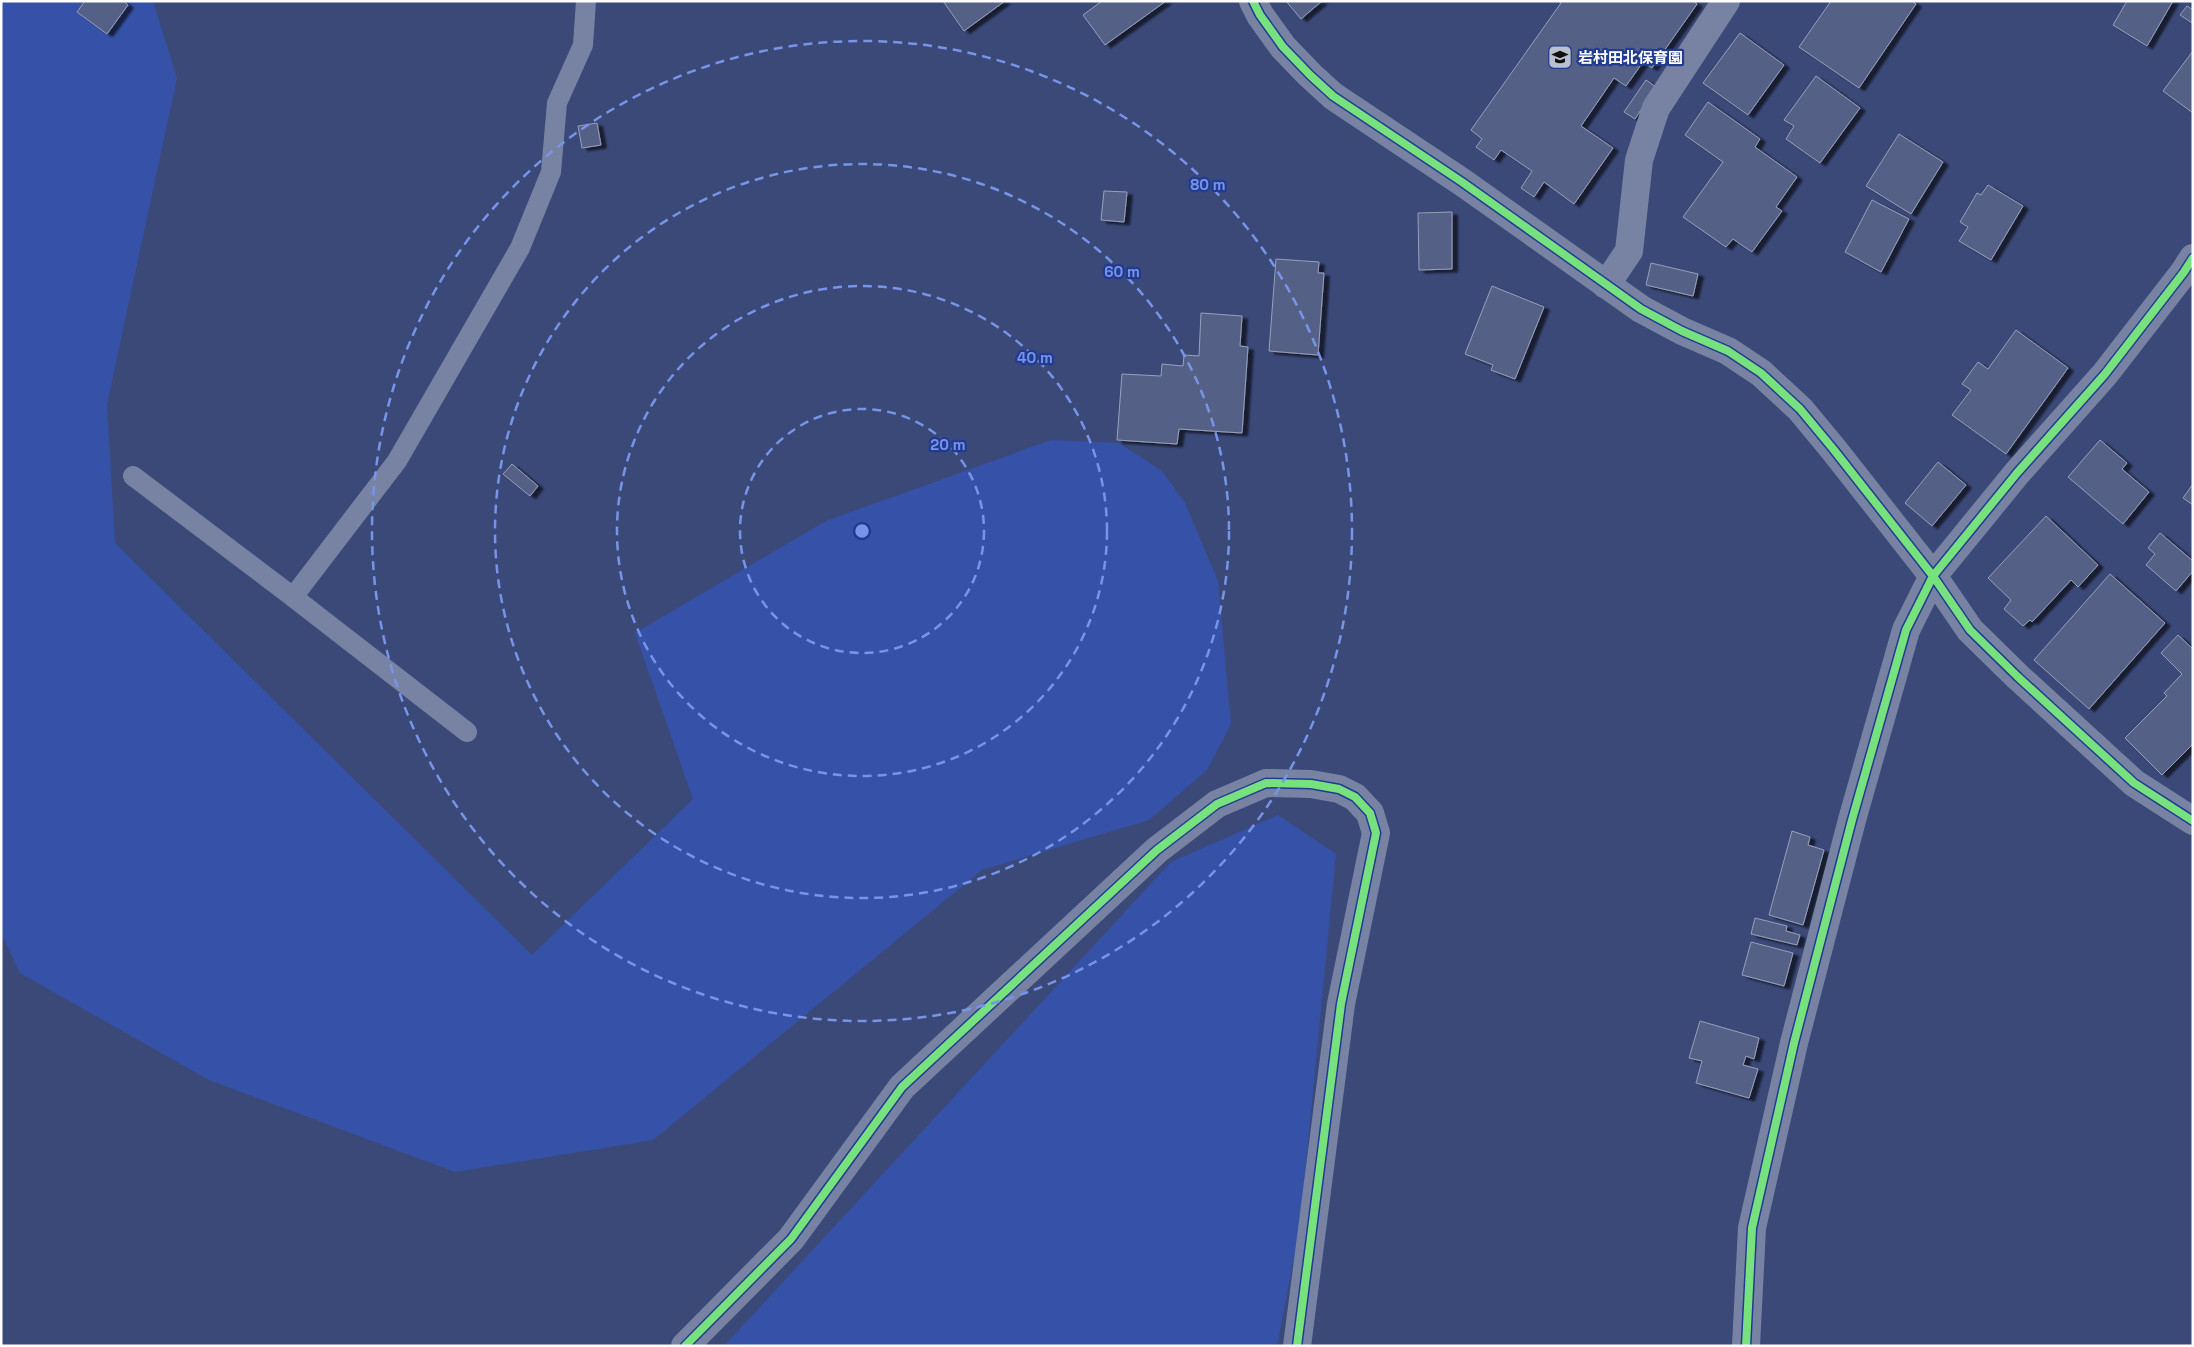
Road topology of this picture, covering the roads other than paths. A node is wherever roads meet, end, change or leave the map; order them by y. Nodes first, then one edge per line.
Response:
1 (586, 1) edge
2 (1253, 1) edge
3 (1726, 1) edge
4 (2193, 258) edge
5 (1606, 285) junction
6 (134, 476) dead end
7 (1933, 576) junction
8 (293, 596) junction
9 (467, 732) dead end
10 (2193, 821) edge
11 (684, 1346) edge
12 (1297, 1346) edge
13 (1746, 1346) edge

1 - 8 lane
2 - 5 street
3 - 5 street
4 - 7 street
5 - 7 street
6 - 8 lane
7 - 10 street
7 - 13 street
8 - 9 lane
11 - 12 street

